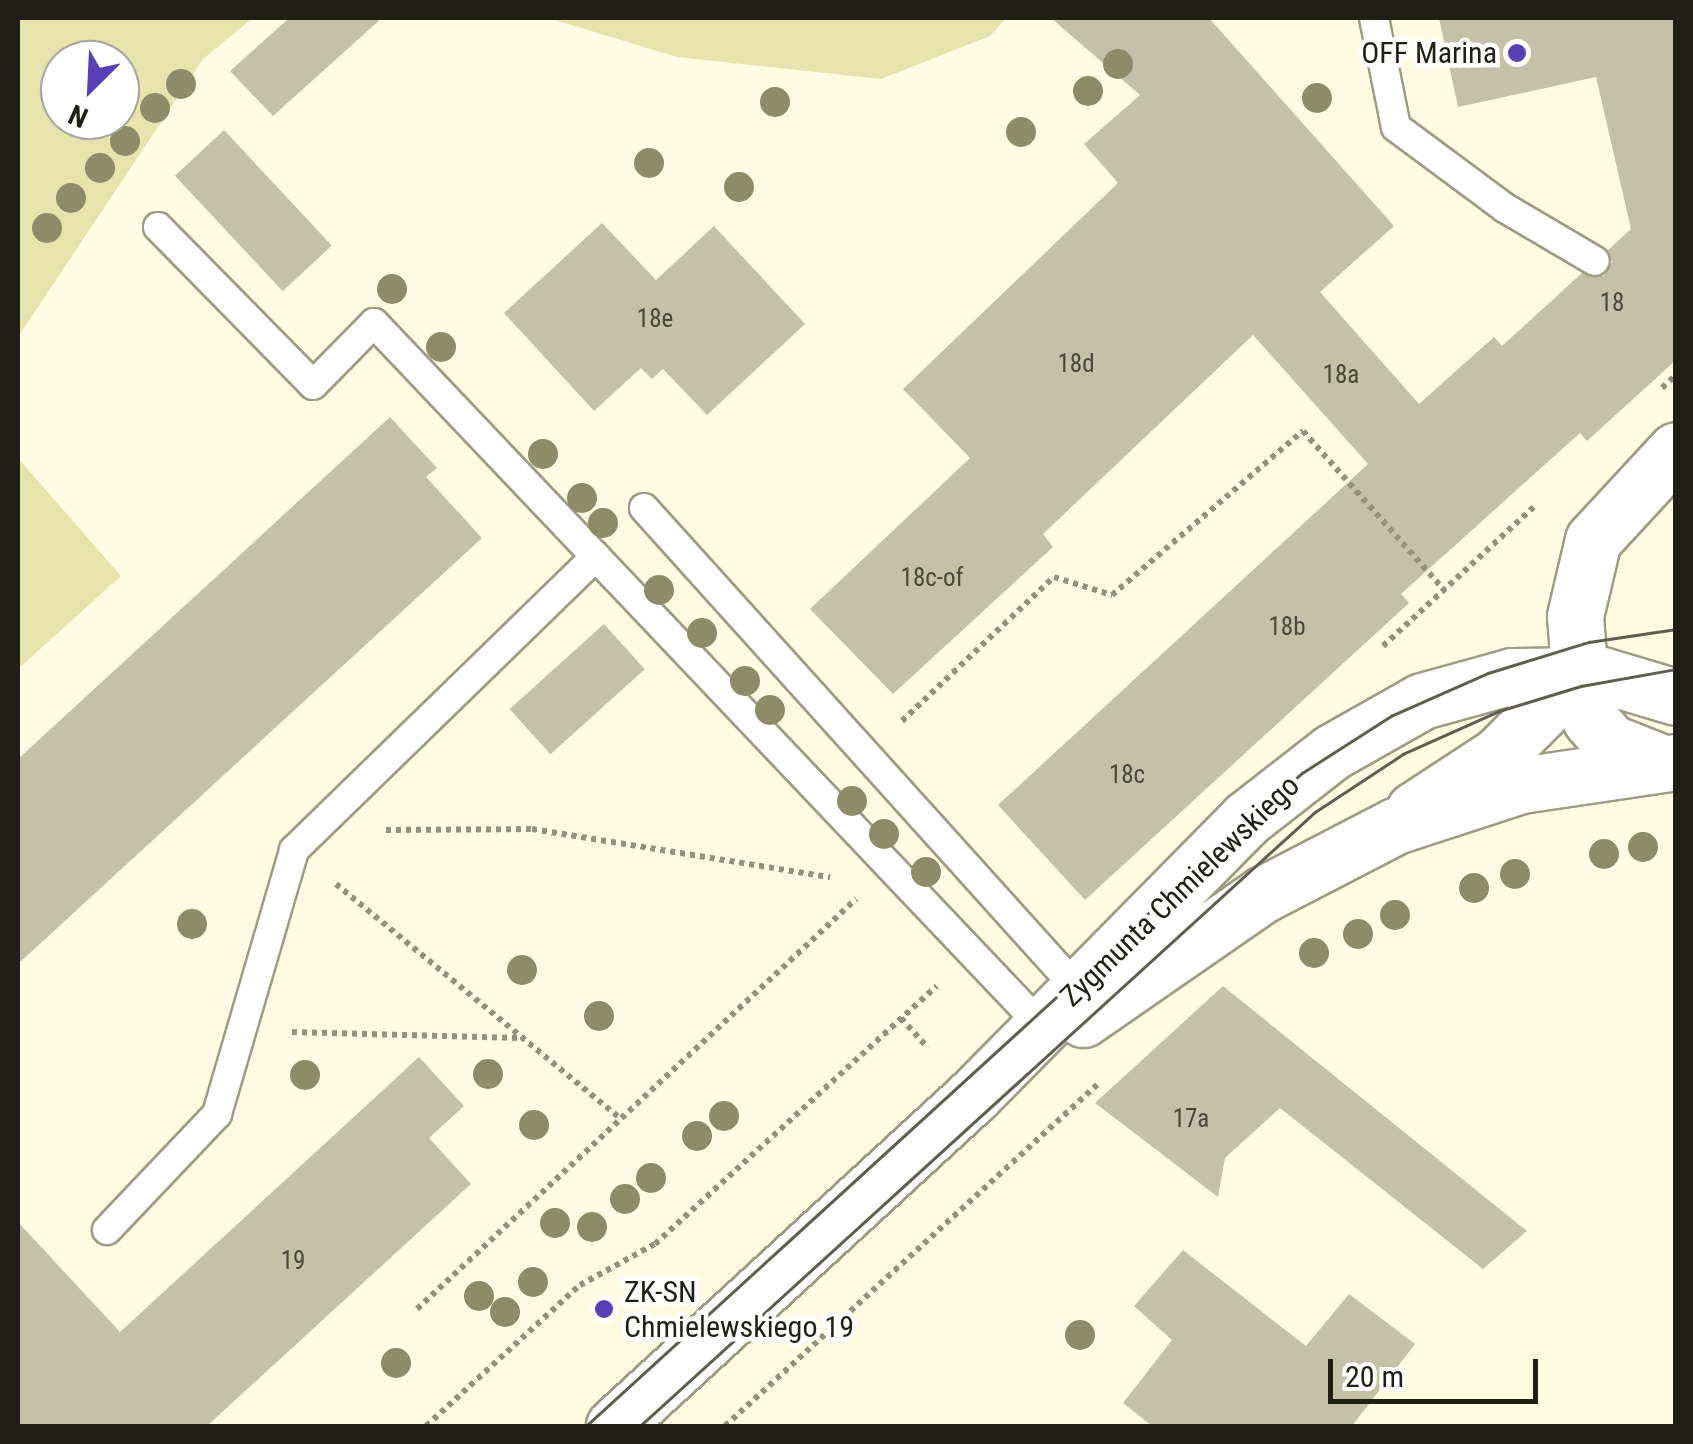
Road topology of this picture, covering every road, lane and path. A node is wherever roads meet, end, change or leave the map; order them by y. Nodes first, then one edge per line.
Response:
1 (1374, 18) edge
2 (158, 227) dead end
3 (1595, 261) dead end
4 (1676, 450) edge
5 (644, 508) dead end
6 (596, 556) junction
7 (1444, 590) dead end
8 (1580, 673) junction
9 (1676, 697) edge
10 (868, 752) junction
11 (1669, 763) edge
12 (303, 840) junction
13 (1333, 854) junction
14 (834, 878) dead end
15 (871, 884) dead end
16 (1067, 1016) junction
17 (240, 1031) junction
18 (526, 1038) junction
19 (928, 1048) dead end
20 (1113, 1070) dead end
21 (621, 1119) junction
22 (1017, 1145) dead end
23 (1024, 1152) junction
24 (107, 1230) dead end
25 (417, 1309) dead end
26 (426, 1426) edge
27 (614, 1426) edge
28 (726, 1426) edge

1 - 3 lane
2 - 6 lane
4 - 8 street
5 - 10 lane
6 - 12 lane
6 - 16 lane
7 - 10 path
8 - 9 street, Zygmunta Chmielewskiego
8 - 11 street, Zygmunta Chmielewskiego
8 - 13 street, Zygmunta Chmielewskiego
8 - 16 street, Zygmunta Chmielewskiego
10 - 16 lane
11 - 13 street, Zygmunta Chmielewskiego
12 - 14 path
12 - 17 lane
12 - 18 path
13 - 16 street, Zygmunta Chmielewskiego
15 - 21 path
16 - 27 street, Zygmunta Chmielewskiego
17 - 18 path
17 - 24 lane
18 - 21 path
19 - 26 path
20 - 23 path
21 - 25 path
22 - 23 path
23 - 28 path

